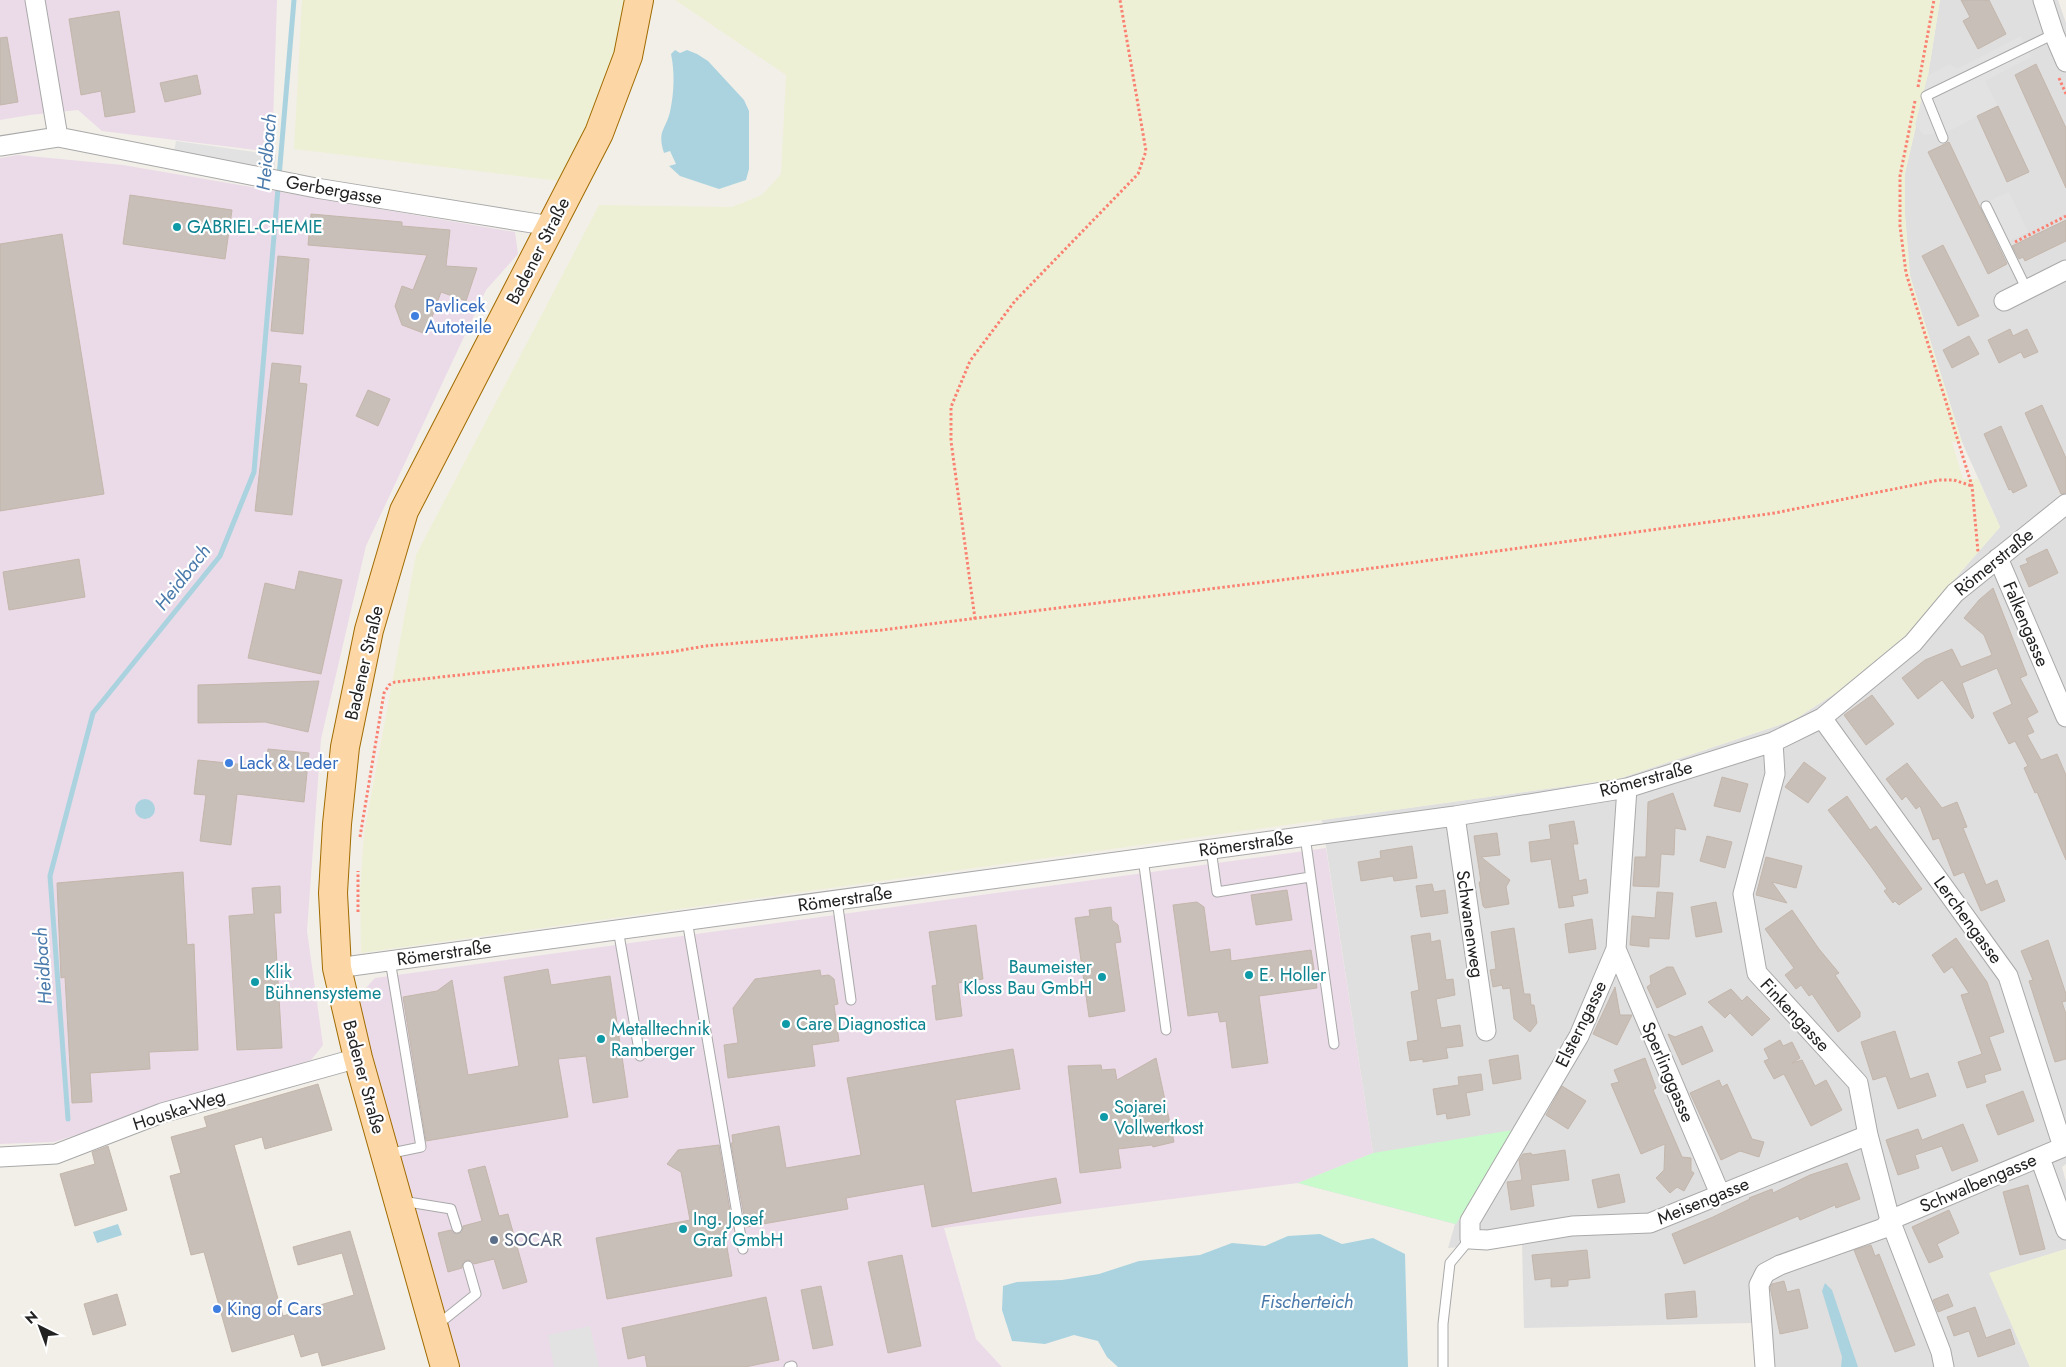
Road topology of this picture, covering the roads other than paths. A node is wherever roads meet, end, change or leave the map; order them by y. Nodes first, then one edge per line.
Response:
1 (35, 0) edge
2 (639, 0) edge
3 (2043, 0) edge
4 (2054, 34) junction
5 (2066, 62) edge
6 (58, 137) junction
7 (1943, 138) dead end
8 (0, 146) edge
9 (1986, 206) dead end
10 (551, 226) junction
11 (2066, 270) edge
12 (2026, 290) junction
13 (2004, 302) dead end
14 (2066, 504) edge
15 (1998, 558) junction
16 (2066, 717) edge
17 (1822, 718) junction
18 (1773, 742) junction
19 (1627, 788) junction
20 (1455, 816) junction
21 (1304, 836) junction
22 (1211, 849) junction
23 (1143, 858) junction
24 (1310, 878) junction
25 (837, 900) junction
26 (687, 920) junction
27 (618, 929) junction
28 (1616, 949) junction
29 (390, 960) junction
30 (336, 968) junction
31 (851, 1000) dead end
32 (1166, 1030) dead end
33 (1486, 1031) dead end
34 (1334, 1044) dead end
35 (640, 1056) dead end
36 (358, 1058) junction
37 (1868, 1134) junction
38 (2064, 1146) edge
39 (384, 1154) junction
40 (0, 1158) edge
41 (2040, 1158) junction
42 (1720, 1194) junction
43 (397, 1200) junction
44 (1890, 1220) junction
45 (457, 1228) dead end
46 (2066, 1230) edge
47 (1470, 1239) junction
48 (743, 1249) dead end
49 (468, 1266) dead end
50 (434, 1328) junction
51 (445, 1367) edge
52 (1443, 1367) edge
53 (1765, 1367) edge
54 (1944, 1367) edge

1 - 6 street
2 - 10 main road, Badener Straße
3 - 4 street
4 - 5 street
4 - 7 lane
6 - 8 street, Gerbergasse
6 - 10 street, Gerbergasse
9 - 12 lane
10 - 30 main road, Badener Straße
11 - 12 street
12 - 13 street
14 - 15 street, Römerstraße
15 - 16 street, Falkengasse
15 - 17 street, Römerstraße
17 - 18 street, Römerstraße
17 - 38 street, Lerchengasse
18 - 19 street, Römerstraße
18 - 37 street, Finkengasse
19 - 20 street, Römerstraße
19 - 28 street, Elsterngasse
20 - 21 street, Römerstraße
20 - 33 street, Schwanenweg
21 - 22 street, Römerstraße
21 - 24 lane
22 - 23 street, Römerstraße
22 - 24 lane
23 - 25 street, Römerstraße
23 - 32 lane
24 - 34 lane
25 - 26 street, Römerstraße
25 - 31 lane
26 - 27 street, Römerstraße
26 - 48 lane
27 - 29 street, Römerstraße
27 - 35 lane
28 - 42 street, Sperlinggasse
28 - 47 street, Elsterngasse
29 - 30 street, Römerstraße
29 - 39 lane
30 - 36 main road, Badener Straße
36 - 39 main road, Badener Straße
36 - 40 street, Houska-Weg
37 - 42 street, Meisengasse
37 - 44 street, Finkengasse
38 - 41 street, Schwalbengasse
39 - 43 main road, Badener Straße
41 - 44 street, Schwalbengasse
41 - 46 street
42 - 47 street, Meisengasse
43 - 45 lane
43 - 50 main road, Badener Straße
44 - 53 street
44 - 54 street, Finkengasse
47 - 52 lane
49 - 50 lane
50 - 51 main road, Badener Straße

